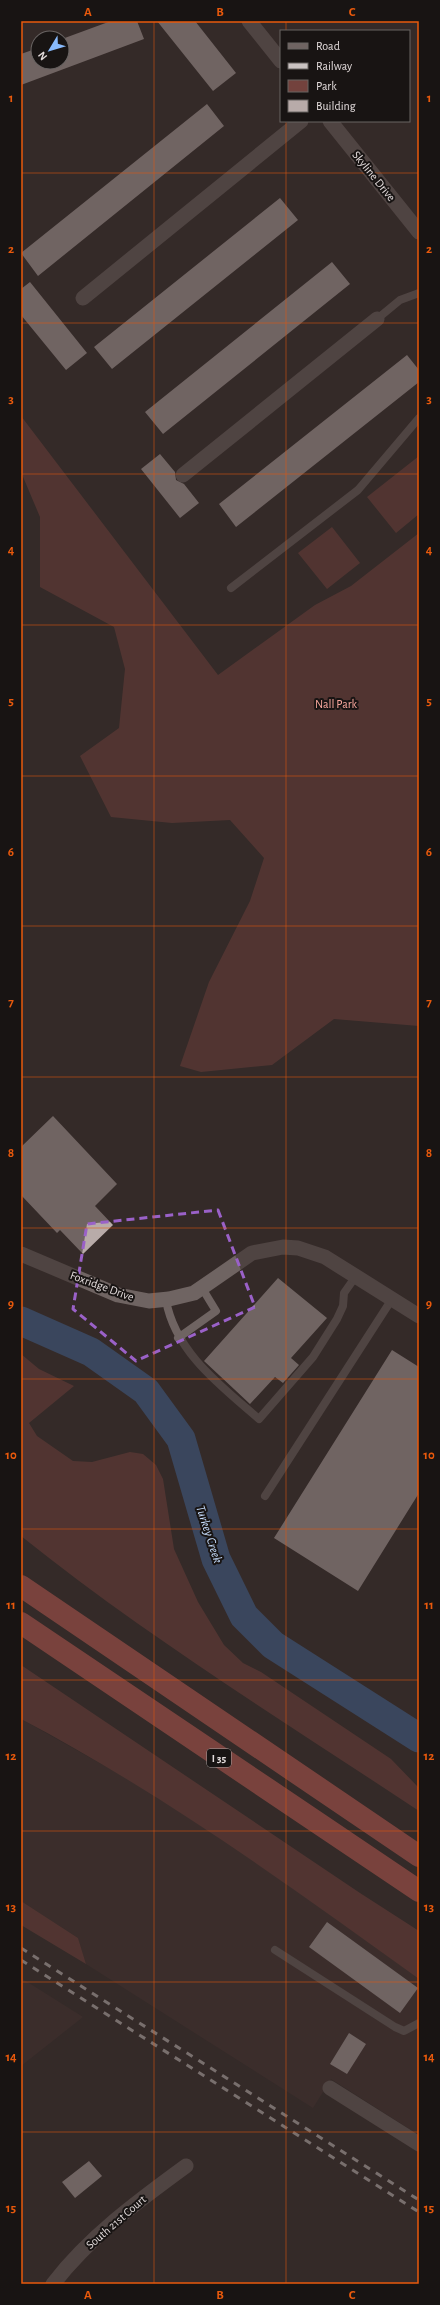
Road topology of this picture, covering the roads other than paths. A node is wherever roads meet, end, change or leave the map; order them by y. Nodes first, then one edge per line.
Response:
1 (249, 21) edge
2 (280, 60) edge
3 (300, 122) edge
4 (331, 122) edge
5 (419, 232) edge
6 (419, 293) edge
7 (83, 298) dead end
8 (377, 319) joint
9 (419, 418) edge
10 (183, 475) dead end
11 (231, 588) dead end
12 (21, 1254) edge
13 (356, 1276) junction
14 (202, 1288) junction
15 (392, 1299) junction
16 (166, 1300) junction
17 (419, 1316) edge
18 (178, 1338) junction
19 (265, 1496) dead end
20 (21, 1577) edge
21 (21, 1586) edge
22 (42, 1601) junction
23 (21, 1623) edge
24 (419, 1856) edge
25 (419, 1891) edge
26 (275, 1950) dead end
27 (419, 2023) edge
28 (330, 2088) dead end
29 (419, 2144) edge
30 (186, 2166) dead end
31 (54, 2284) edge

1 - 2 street
3 - 7 street
4 - 5 street, Skyline Drive
6 - 8 lane
8 - 10 street
9 - 11 lane
12 - 16 street, Foxridge Drive
13 - 14 street, Foxridge Drive
13 - 15 street, Foxridge Drive
13 - 18 lane
14 - 16 street, Foxridge Drive
14 - 18 lane
15 - 17 street, Foxridge Drive
15 - 19 lane
16 - 18 lane
20 - 22 highway
21 - 22 highway, I 35
22 - 24 highway, I 35
23 - 25 highway, I 35
26 - 27 lane
28 - 29 street
30 - 31 street, South 21st Court

